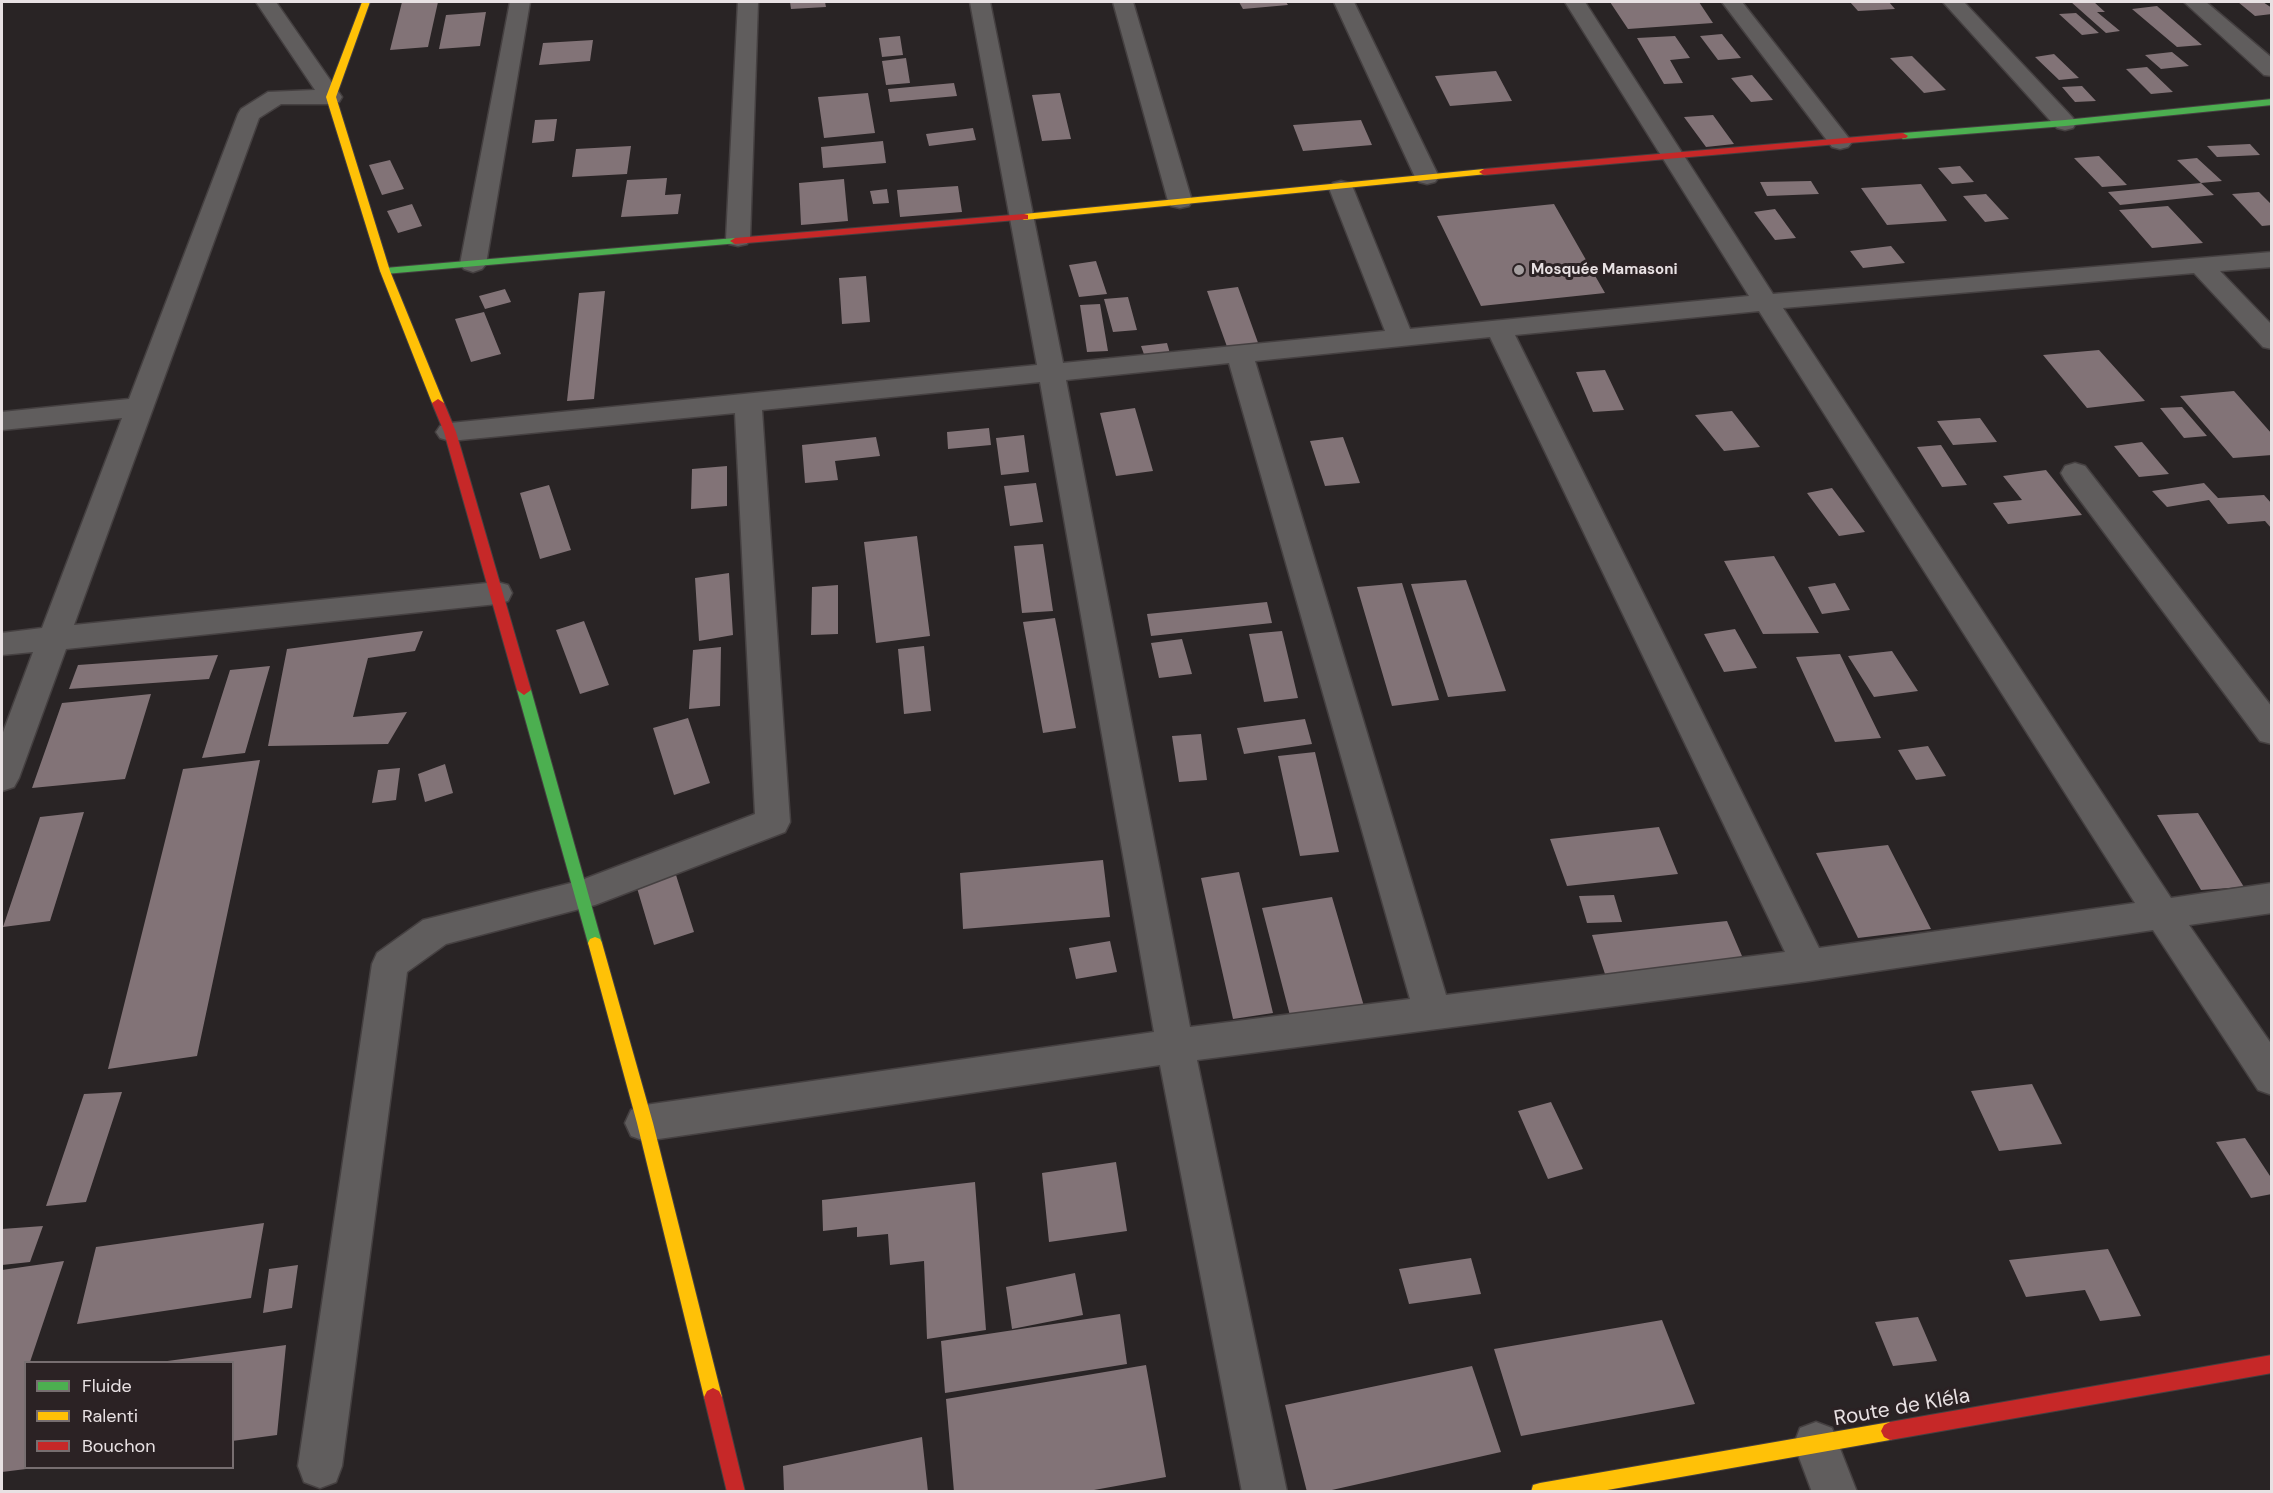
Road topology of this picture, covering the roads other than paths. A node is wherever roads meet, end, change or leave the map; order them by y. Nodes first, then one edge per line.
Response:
1 (266, 2) edge
2 (366, 2) edge
3 (520, 2) edge
4 (748, 2) edge
5 (980, 2) edge
6 (1123, 2) edge
7 (1344, 2) edge
8 (1575, 2) edge
9 (1732, 2) edge
10 (1953, 2) edge
11 (2194, 2) edge
12 (2271, 70) edge
13 (331, 98) junction
14 (2271, 102) edge
15 (2065, 123) junction
16 (1840, 142) junction
17 (1674, 154) junction
18 (1427, 177) junction
19 (1341, 188) junction
20 (1180, 201) junction
21 (1020, 217) junction
22 (738, 239) junction
23 (2271, 259) edge
24 (473, 264) junction
25 (2201, 266) junction
26 (385, 271) junction
27 (1766, 303) junction
28 (1499, 328) junction
29 (1401, 339) junction
30 (2271, 341) edge
31 (1240, 354) junction
32 (1051, 371) junction
33 (748, 402) junction
34 (140, 407) junction
35 (2, 422) edge
36 (450, 432) junction
37 (2075, 473) dead end
38 (496, 593) junction
39 (54, 638) junction
40 (2, 644) edge
41 (2271, 732) edge
42 (2, 778) edge
43 (582, 895) junction
44 (2271, 898) edge
45 (2162, 914) junction
46 (1809, 965) junction
47 (1433, 1013) junction
48 (1175, 1046) junction
49 (2271, 1078) edge
50 (645, 1123) junction
51 (2271, 1364) edge
52 (1816, 1444) junction
53 (320, 1466) dead end
54 (736, 1491) edge
55 (1265, 1491) edge
56 (1540, 1491) edge
57 (1836, 1491) edge

1 - 13 street
2 - 13 street
3 - 24 street
4 - 22 street
5 - 21 street
6 - 20 street
7 - 18 street
8 - 17 street
9 - 16 street
10 - 15 street
11 - 12 street
13 - 26 street
13 - 34 street
14 - 15 street
15 - 16 street
16 - 17 street
17 - 18 street
17 - 27 street
18 - 19 street
19 - 20 street
19 - 29 street
20 - 21 street
21 - 22 street
21 - 32 street
22 - 24 street
23 - 25 street
24 - 26 street
25 - 27 street
25 - 30 street
26 - 36 street
27 - 28 street
27 - 45 street
28 - 29 street
28 - 46 street
29 - 31 street
31 - 32 street
31 - 47 street
32 - 33 street
32 - 48 street
33 - 36 street
33 - 43 street
34 - 35 street
34 - 39 street
36 - 38 street
37 - 41 street
38 - 39 street
38 - 43 street
39 - 40 street
39 - 42 street
43 - 50 street
43 - 53 street
44 - 45 street
45 - 46 street
45 - 49 street
46 - 47 street
47 - 48 street
48 - 50 street
48 - 55 street
50 - 54 street
51 - 52 street, Route de Kléla
52 - 56 street, Route de Kléla
52 - 57 street

